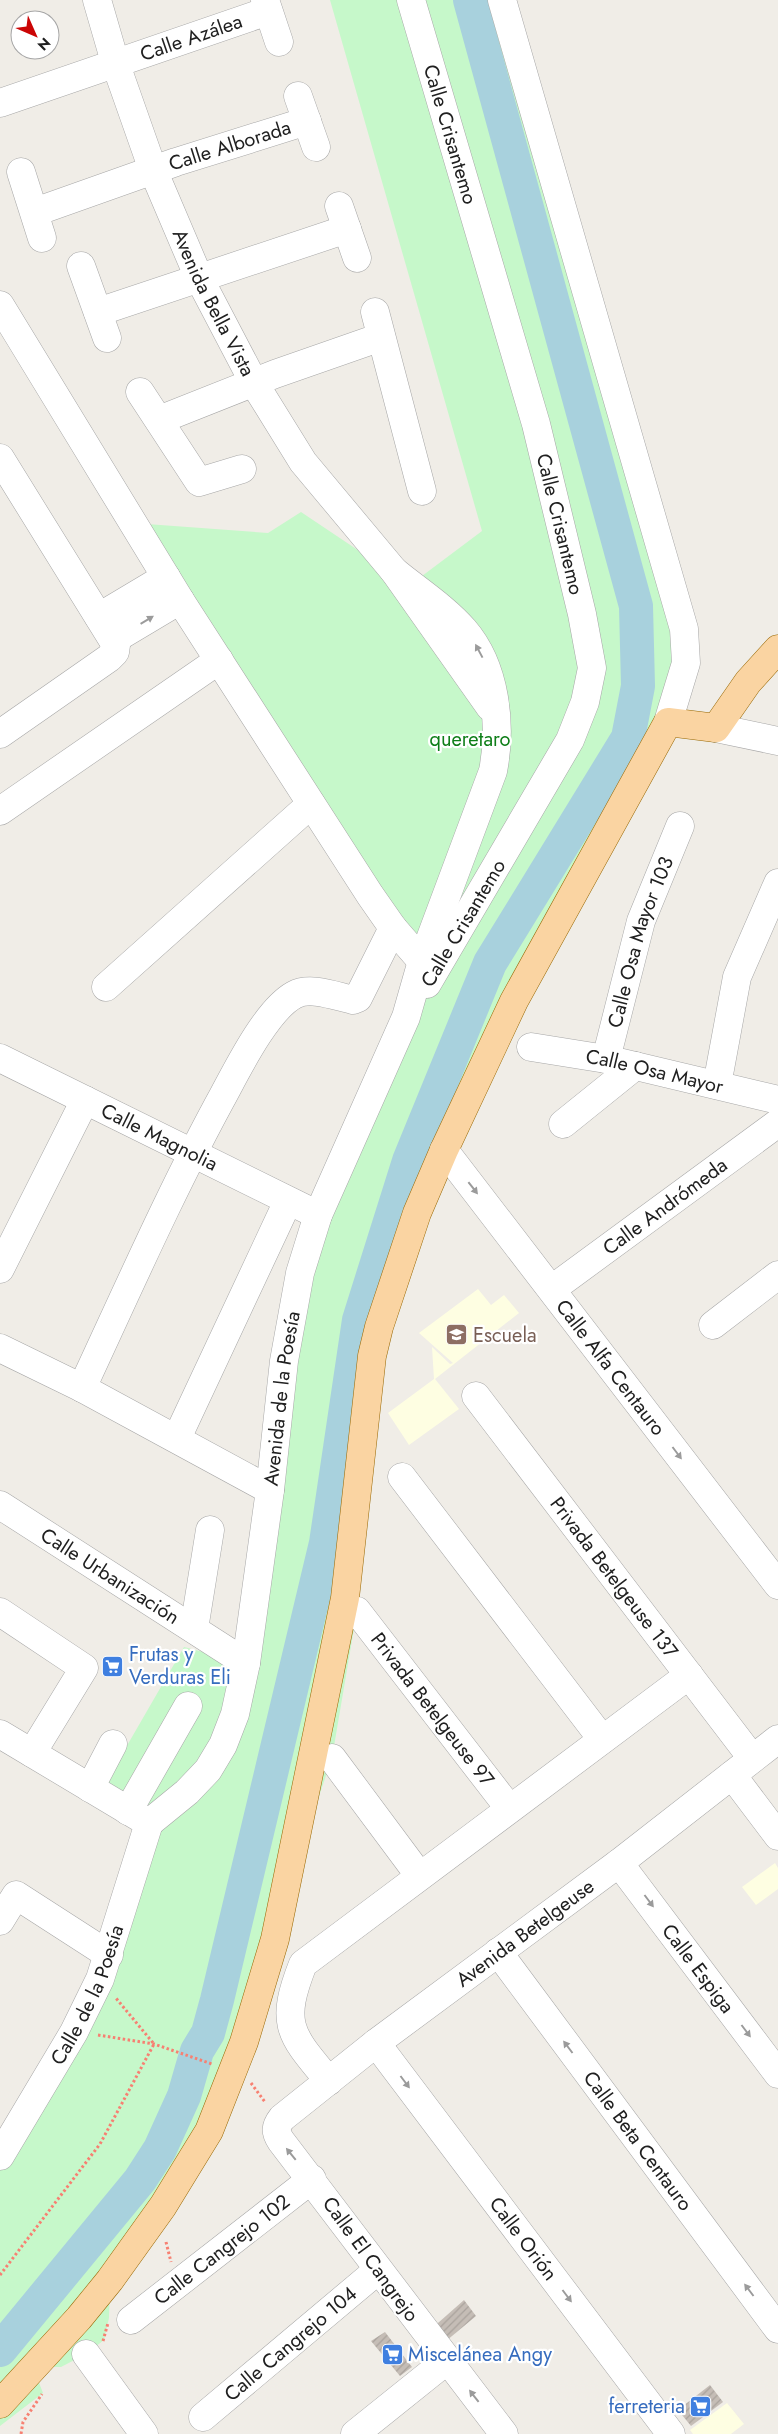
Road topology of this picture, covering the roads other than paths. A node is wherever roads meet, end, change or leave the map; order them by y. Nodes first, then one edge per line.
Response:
1 (97, 0) edge
2 (411, 0) edge
3 (502, 0) edge
4 (267, 6) edge
5 (279, 42) dead end
6 (115, 62) junction
7 (0, 103) edge
8 (316, 147) dead end
9 (152, 170) junction
10 (21, 172) dead end
11 (357, 258) dead end
12 (81, 266) dead end
13 (198, 278) junction
14 (0, 305) edge
15 (98, 312) junction
16 (107, 338) dead end
17 (254, 383) junction
18 (140, 392) dead end
19 (159, 420) junction
20 (0, 458) edge
21 (242, 469) dead end
22 (422, 491) dead end
23 (166, 577) junction
24 (180, 600) junction
25 (99, 617) junction
26 (113, 640) junction
27 (778, 649) edge
28 (220, 660) junction
29 (668, 722) junction
30 (716, 728) junction
31 (0, 734) edge
32 (778, 741) edge
33 (311, 804) junction
34 (0, 811) edge
35 (680, 826) dead end
36 (778, 883) edge
37 (393, 928) junction
38 (427, 968) junction
39 (106, 987) dead end
40 (531, 1047) dead end
41 (0, 1058) edge
42 (606, 1060) junction
43 (635, 1066) junction
44 (717, 1085) junction
45 (85, 1100) junction
46 (778, 1100) edge
47 (778, 1123) edge
48 (563, 1124) dead end
49 (444, 1150) junction
50 (192, 1154) junction
51 (288, 1201) junction
52 (318, 1216) junction
53 (0, 1269) edge
54 (778, 1275) edge
55 (552, 1289) junction
56 (713, 1325) dead end
57 (0, 1348) edge
58 (82, 1388) junction
59 (476, 1396) dead end
60 (177, 1438) junction
61 (402, 1477) dead end
62 (270, 1490) junction
63 (0, 1505) edge
64 (210, 1530) dead end
65 (778, 1585) edge
66 (357, 1611) dead end
67 (0, 1612) edge
68 (194, 1629) junction
69 (246, 1663) junction
70 (689, 1675) junction
71 (188, 1706) dead end
72 (0, 1734) edge
73 (602, 1739) junction
74 (778, 1739) edge
75 (114, 1744) dead end
76 (32, 1753) junction
77 (332, 1758) dead end
78 (742, 1767) junction
79 (90, 1788) junction
80 (509, 1808) junction
81 (139, 1817) junction
82 (778, 1836) edge
83 (619, 1863) junction
84 (419, 1875) junction
85 (0, 1921) edge
86 (498, 1952) junction
87 (104, 1967) junction
88 (376, 2043) junction
89 (778, 2074) edge
90 (329, 2081) junction
91 (279, 2125) joint
92 (0, 2156) edge
93 (312, 2179) junction
94 (378, 2270) junction
95 (131, 2320) dead end
96 (778, 2329) edge
97 (86, 2354) dead end
98 (446, 2360) junction
99 (0, 2404) edge
100 (203, 2417) dead end
101 (144, 2434) edge
102 (355, 2434) edge
103 (504, 2434) edge
104 (671, 2434) edge

1 - 6 street, Avenida Bella Vista
2 - 38 street, Calle Crisantemo
3 - 29 street
4 - 5 street
4 - 6 street, Calle Azálea
6 - 7 street, Calle Azálea
6 - 9 street, Avenida Bella Vista
8 - 9 street, Calle Alborada
9 - 10 street, Calle Alborada
9 - 13 street, Avenida Bella Vista
11 - 13 street
12 - 15 street
13 - 15 street
13 - 17 street, Avenida Bella Vista
14 - 23 street
15 - 16 street
17 - 19 street
17 - 22 street
17 - 38 street, Avenida Bella Vista
18 - 19 street
19 - 21 street
20 - 25 street
23 - 24 street
23 - 25 street
26 -> 24 street
24 - 28 street
25 - 26 street
26 - 31 street
27 - 30 main road
28 - 33 street
28 - 34 street
29 - 30 main road
29 - 49 main road
30 - 32 street
33 - 37 street
33 - 39 street
35 - 42 street, Calle Osa Mayor 103
36 - 44 street
37 - 38 street
37 - 50 street
38 - 52 street, Avenida de la Poesía
40 - 42 street, Calle Osa Mayor
41 - 45 street, Calle Magnolia
42 - 43 street, Calle Osa Mayor
43 - 44 street, Calle Osa Mayor
43 - 48 street
44 - 46 street, Calle Osa Mayor
45 - 50 street, Calle Magnolia
45 - 53 street
47 - 55 street, Calle Andrómeda
49 -> 55 street, Calle Alfa Centauro
49 - 99 main road
50 - 51 street, Calle Magnolia
50 - 58 street
51 - 52 street, Calle Magnolia
51 - 60 street
52 - 62 street, Avenida de la Poesía
54 - 56 street
55 -> 65 street, Calle Alfa Centauro
57 - 58 street
58 - 60 street
59 - 70 street, Privada Betelgeuse 137
60 - 62 street
61 - 73 street
62 - 69 street, Avenida de la Poesía
63 - 68 street, Calle Urbanización
64 - 68 street
66 - 80 street, Privada Betelgeuse 97
67 - 76 street
68 - 69 street, Calle Urbanización
69 - 81 street, Avenida de la Poesía
70 - 73 street
70 - 78 street, Privada Betelgeuse 137
71 - 81 street, Calle de la Poesía
72 - 76 street
73 - 80 street
74 - 78 street, Avenida Betelgeuse
75 - 79 street
76 - 79 street
77 - 84 street
78 - 82 street, Privada Betelgeuse 137
78 - 83 street, Avenida Betelgeuse
79 - 81 street
80 - 84 street
81 - 87 street, Calle de la Poesía
83 - 86 street, Avenida Betelgeuse
83 -> 89 street, Calle Espiga
84 - 90 street
85 - 87 street
86 - 88 street, Avenida Betelgeuse
96 -> 86 street, Calle Beta Centauro
87 - 92 street, Calle de la Poesía
88 - 90 street, Avenida Betelgeuse
88 -> 104 street, Calle Orión
90 - 91 street, Avenida Betelgeuse
93 -> 91 street, Calle El Cangrejo
93 - 94 street, Calle El Cangrejo
93 - 95 street, Calle Cangrejo 102
94 - 98 street, Calle El Cangrejo
94 - 100 street, Calle Cangrejo 104
97 - 101 street
98 - 102 street
103 -> 98 street, Calle El Cangrejo

